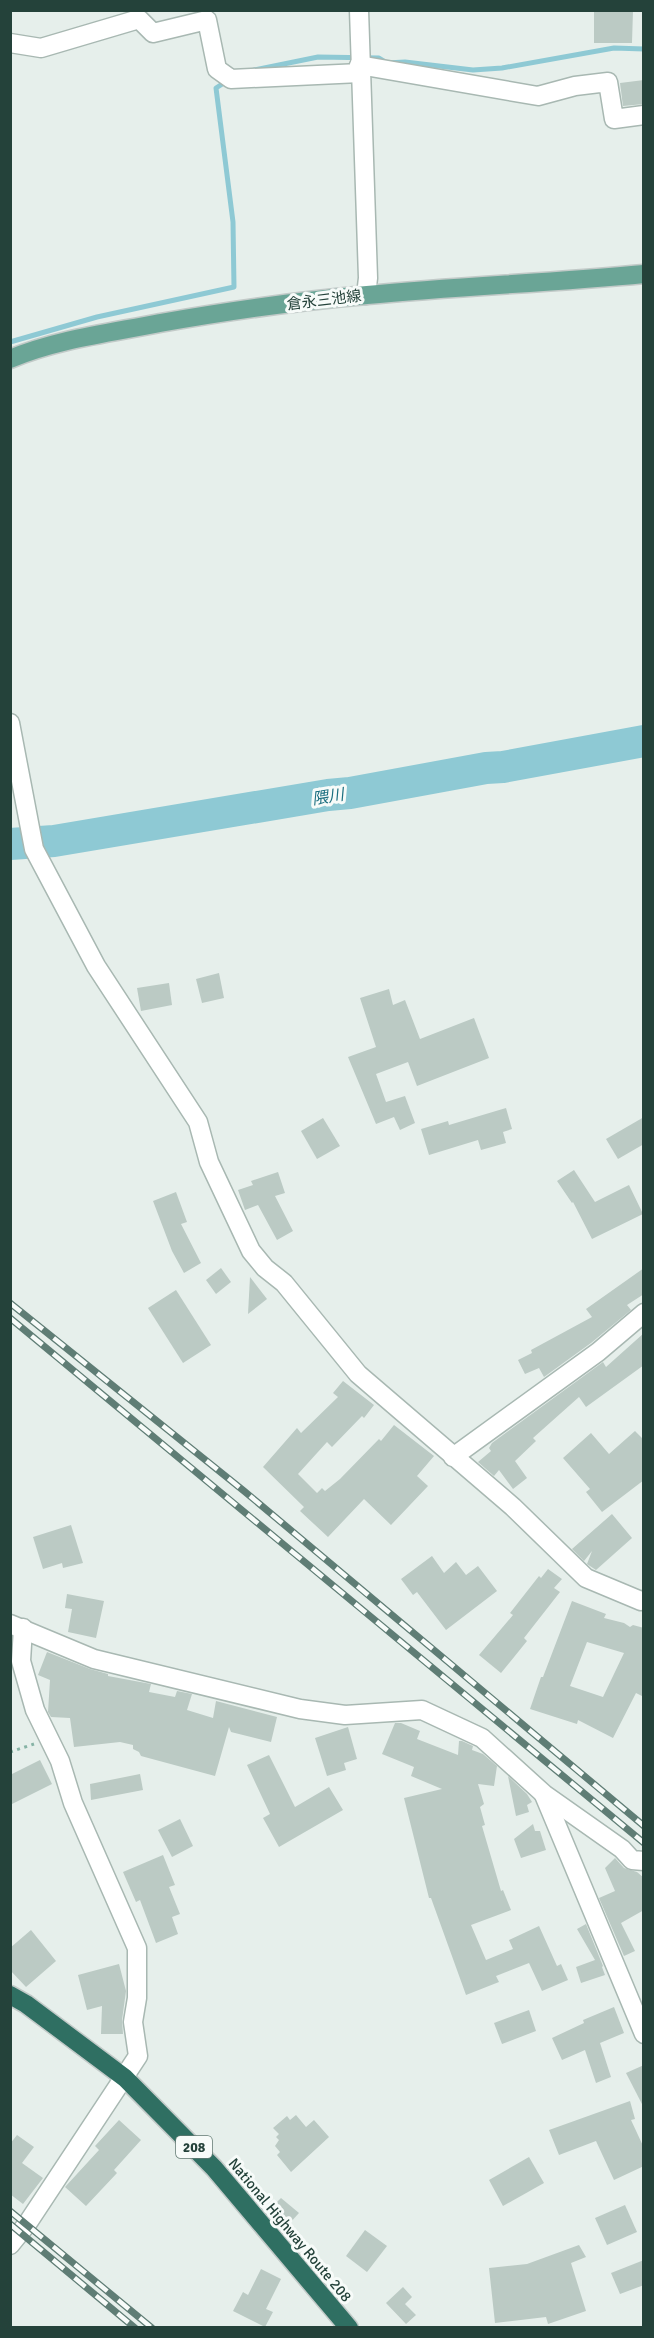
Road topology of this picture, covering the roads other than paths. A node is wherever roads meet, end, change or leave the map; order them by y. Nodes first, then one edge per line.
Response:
1 (359, 10) edge
2 (10, 43) edge
3 (359, 69) junction
4 (644, 115) edge
5 (644, 273) edge
6 (366, 295) junction
7 (10, 359) edge
8 (10, 723) edge
9 (644, 1313) edge
10 (453, 1457) junction
11 (644, 1600) edge
12 (17, 1626) edge
13 (544, 1794) junction
14 (644, 1861) edge
15 (10, 1995) edge
16 (644, 2034) edge
17 (125, 2078) junction
18 (11, 2244) edge
19 (349, 2328) edge

1 - 3 street
2 - 3 street
3 - 4 street
3 - 6 street
5 - 6 main road, 倉永三池線
6 - 7 main road, 倉永三池線
8 - 10 street
9 - 10 street
10 - 11 street
12 - 13 street
12 - 17 street
13 - 14 street
13 - 16 street
15 - 17 highway, National Highway Route 208 / 208
17 - 18 street
17 - 19 highway, National Highway Route 208 / 208

